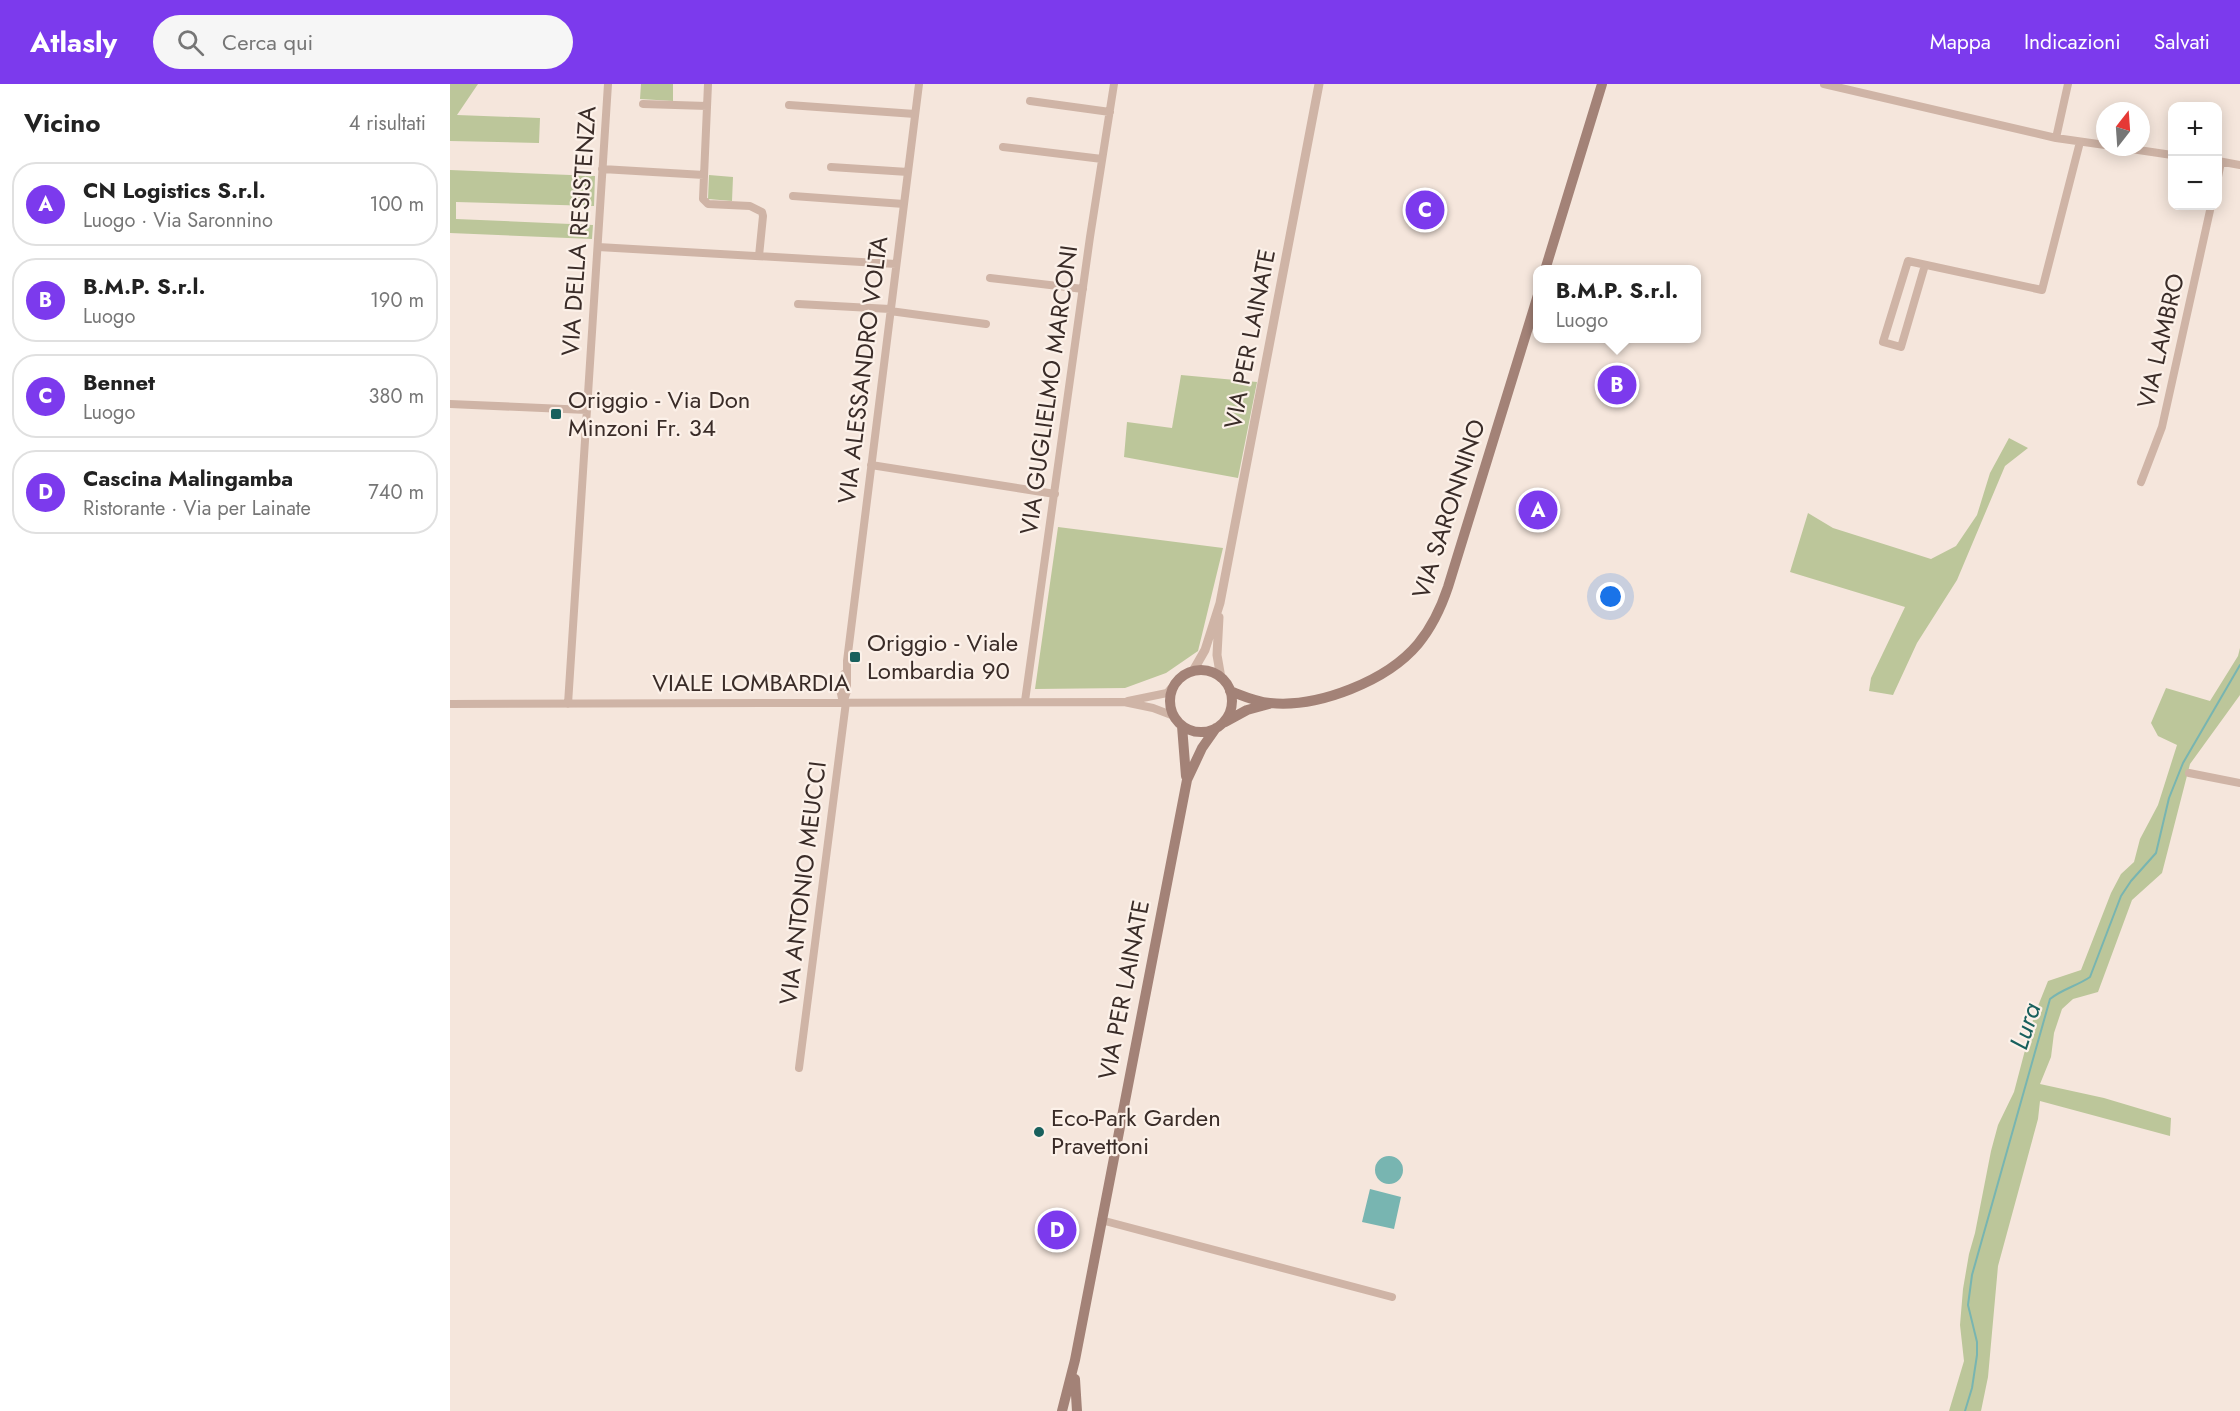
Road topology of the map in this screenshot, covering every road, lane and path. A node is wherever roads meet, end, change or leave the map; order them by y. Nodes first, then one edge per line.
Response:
1 (608, 84) edge
2 (708, 84) edge
3 (919, 84) edge
4 (1114, 84) edge
5 (1319, 84) edge
6 (1602, 84) edge
7 (1824, 84) edge
8 (2068, 84) edge
9 (1030, 102) dead end
10 (643, 104) dead end
11 (789, 105) dead end
12 (707, 106) junction
13 (1110, 112) junction
14 (915, 114) junction
15 (2056, 138) junction
16 (2080, 142) junction
17 (2096, 144) edge
18 (1002, 147) dead end
19 (2150, 152) edge
20 (2168, 154) edge
21 (1102, 159) junction
22 (2222, 162) edge
23 (2240, 165) edge
24 (831, 166) dead end
25 (602, 169) junction
26 (908, 172) junction
27 (704, 175) junction
28 (793, 196) dead end
29 (904, 204) junction
30 (2210, 210) edge
31 (598, 247) junction
32 (759, 256) junction
33 (896, 264) junction
34 (1547, 265) edge
35 (1925, 265) junction
36 (990, 278) dead end
37 (1083, 289) junction
38 (798, 303) dead end
39 (890, 310) junction
40 (1533, 311) edge
41 (986, 324) dead end
42 (450, 404) edge
43 (587, 410) junction
44 (871, 465) junction
45 (2141, 482) dead end
46 (1055, 494) junction
47 (1220, 603) junction
48 (1193, 671) junction
49 (1221, 678) junction
50 (1178, 680) junction
51 (1230, 691) junction
52 (1025, 702) junction
53 (1124, 702) junction
54 (844, 703) junction
55 (1269, 703) junction
56 (450, 704) edge
57 (568, 704) junction
58 (1174, 716) junction
59 (1182, 726) junction
60 (1219, 726) junction
61 (2189, 773) dead end
62 (1187, 780) junction
63 (2240, 783) edge
64 (799, 1068) dead end
65 (1101, 1220) junction
66 (1392, 1297) dead end
67 (1075, 1360) junction
68 (1062, 1411) edge
69 (1077, 1411) edge

1 - 25 street, VIA DELLA RESISTENZA
2 - 12 street
3 - 14 street, VIA ALESSANDRO VOLTA
4 - 13 street, VIA GUGLIELMO MARCONI
5 - 47 street, VIA PER LAINATE
6 - 34 main road
7 - 15 street
8 - 15 street
9 - 13 street
10 - 12 street
11 - 14 street
12 - 27 street
13 - 21 street, VIA GUGLIELMO MARCONI
14 - 26 street, VIA ALESSANDRO VOLTA
15 - 16 street
16 - 17 street
16 - 35 street
18 - 21 street
19 - 20 street
21 - 37 street, VIA GUGLIELMO MARCONI
22 - 23 street
24 - 26 street
25 - 27 street
25 - 31 street, VIA DELLA RESISTENZA
26 - 29 street, VIA ALESSANDRO VOLTA
27 - 32 street
28 - 29 street
29 - 33 street, VIA ALESSANDRO VOLTA
30 - 45 street, VIA LAMBRO
31 - 32 street
31 - 43 street, VIA DELLA RESISTENZA
32 - 33 street
33 - 39 street, VIA ALESSANDRO VOLTA
35 - 35 street
36 - 37 street
37 - 46 street, VIA GUGLIELMO MARCONI
38 - 39 street
39 - 41 street
39 - 44 street, VIA ALESSANDRO VOLTA
40 - 55 main road, VIA SARONNINO
42 - 43 street
43 - 57 street, VIA DELLA RESISTENZA
44 - 46 street
44 - 54 street, VIA ALESSANDRO VOLTA
46 - 52 street, VIA GUGLIELMO MARCONI
47 - 48 street, VIA PER LAINATE
47 - 49 street, VIA PER LAINATE
48 - 49 main road
48 - 50 main road
49 - 51 main road
50 - 53 street, VIALE LOMBARDIA
50 - 58 main road
51 - 55 main road, VIA SARONNINO
51 - 60 main road
52 - 53 street, VIALE LOMBARDIA
52 - 54 street, VIALE LOMBARDIA
53 - 58 street, VIALE LOMBARDIA
54 - 57 street, VIALE LOMBARDIA
54 - 64 street, VIA ANTONIO MEUCCI
55 - 60 main road, VIA SARONNINO
56 - 57 street, VIALE LOMBARDIA
58 - 59 main road
59 - 60 main road
59 - 62 main road, VIA PER LAINATE
60 - 62 main road, VIA PER LAINATE
61 - 63 street
62 - 65 main road, VIA PER LAINATE
65 - 66 street
65 - 67 main road, VIA PER LAINATE
67 - 68 main road
67 - 69 main road

